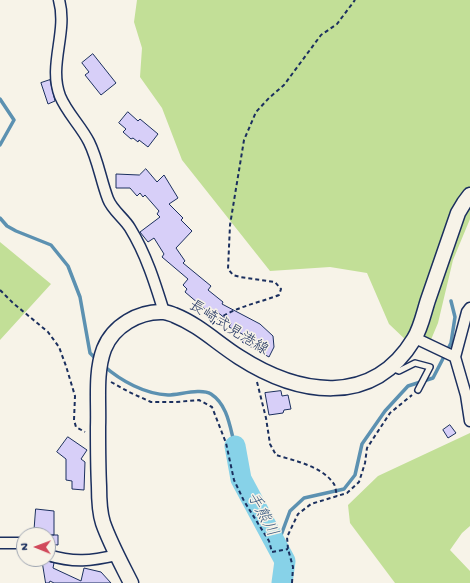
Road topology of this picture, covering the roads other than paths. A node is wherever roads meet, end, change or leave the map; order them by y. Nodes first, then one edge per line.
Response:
1 (59, 0) edge
2 (470, 196) edge
3 (470, 308) edge
4 (164, 312) junction
5 (415, 338) junction
6 (454, 356) junction
7 (390, 367) junction
8 (418, 390) road end
9 (470, 421) edge
10 (0, 543) edge
11 (16, 543) edge
12 (117, 555) junction
13 (56, 558) edge
14 (131, 583) edge

1 - 4 street
2 - 5 main road, 長崎式見港線
3 - 6 street
4 - 7 main road, 長崎式見港線
4 - 12 main road, 長崎式見港線
5 - 6 street
5 - 7 main road, 長崎式見港線
6 - 9 street
7 - 8 lane
10 - 11 street
12 - 13 street
12 - 14 main road, 長崎式見港線

